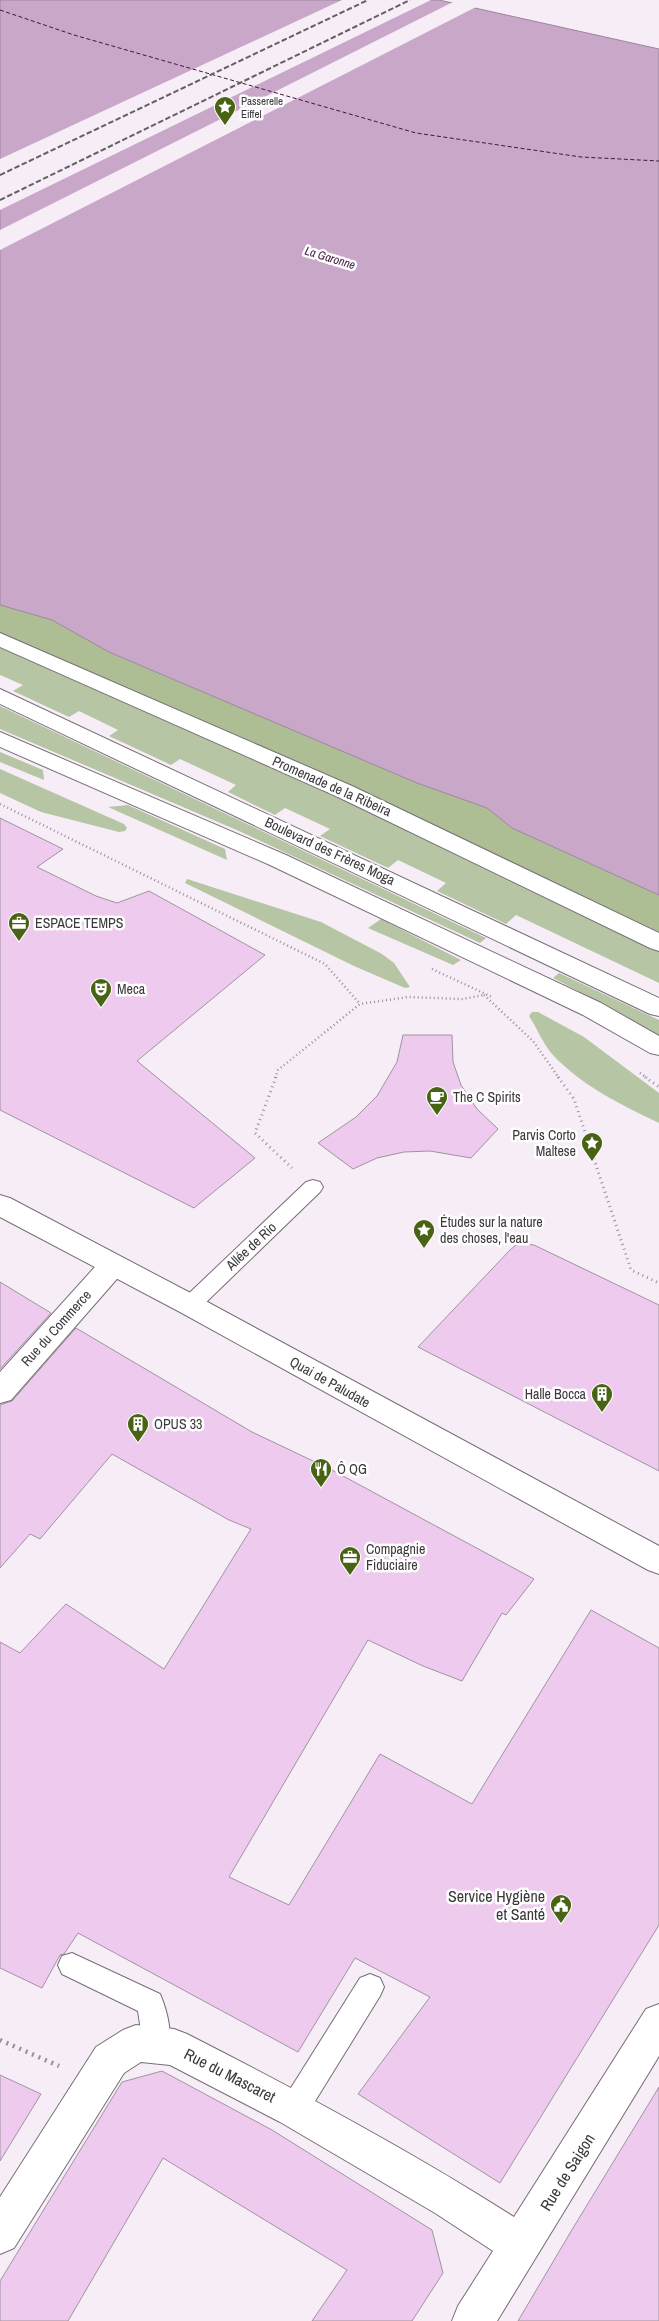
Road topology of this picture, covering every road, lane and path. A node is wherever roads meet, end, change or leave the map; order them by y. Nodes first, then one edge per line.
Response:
1 (0, 639) edge
2 (0, 696) edge
3 (0, 739) edge
4 (0, 804) edge
5 (659, 942) edge
6 (360, 1004) junction
7 (659, 1008) edge
8 (659, 1047) edge
9 (313, 1188) joint
10 (0, 1205) edge
11 (113, 1265) junction
12 (659, 1283) edge
13 (190, 1305) junction
14 (0, 1392) edge
15 (659, 1561) edge
16 (72, 1965) dead end
17 (370, 1987) dead end
18 (659, 2022) edge
19 (0, 2040) edge
20 (157, 2044) junction
21 (94, 2085) junction
22 (294, 2109) junction
23 (0, 2234) edge
24 (521, 2245) junction
25 (473, 2321) edge

1 - 5 street, Promenade de la Ribeira
2 - 7 street, Boulevard des Frères Moga
3 - 8 street
4 - 6 path
6 - 9 path
6 - 12 path
9 - 13 lane, Allée de Rio
10 - 11 street, Quai de Paludate
11 - 13 street, Quai de Paludate
11 - 14 street, Rue du Commerce
13 - 15 street, Quai de Paludate
16 - 20 lane
17 - 22 lane
18 - 24 street, Rue de Saigon
19 - 21 path
20 - 21 street, Rue du Mascaret
20 - 22 street, Rue du Mascaret
21 - 23 street, Rue du Mascaret
22 - 24 street, Rue du Mascaret
24 - 25 street, Rue de Saigon

